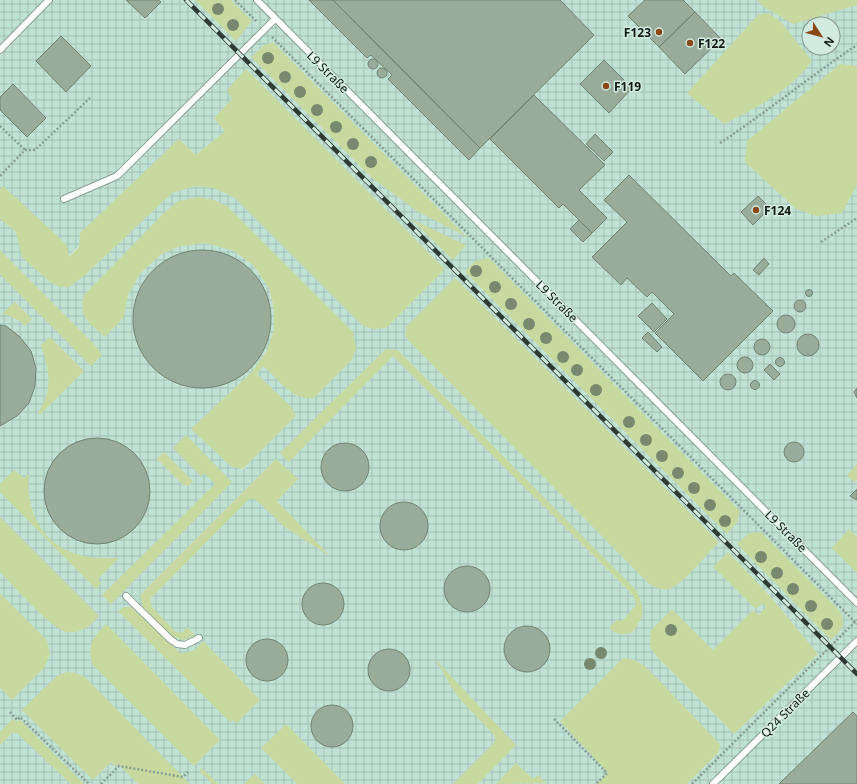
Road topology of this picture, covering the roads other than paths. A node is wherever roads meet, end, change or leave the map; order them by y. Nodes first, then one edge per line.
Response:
1 (49, 0) edge
2 (257, 0) edge
3 (275, 19) junction
4 (0, 50) edge
5 (64, 200) dead end
6 (126, 596) dead end
7 (857, 603) edge
8 (199, 638) dead end
9 (857, 641) edge
10 (713, 784) edge

1 - 4 lane
2 - 3 lane, L9 Straße
3 - 5 lane
3 - 7 lane, L9 Straße
6 - 8 lane
9 - 10 lane, Q24 Straße

